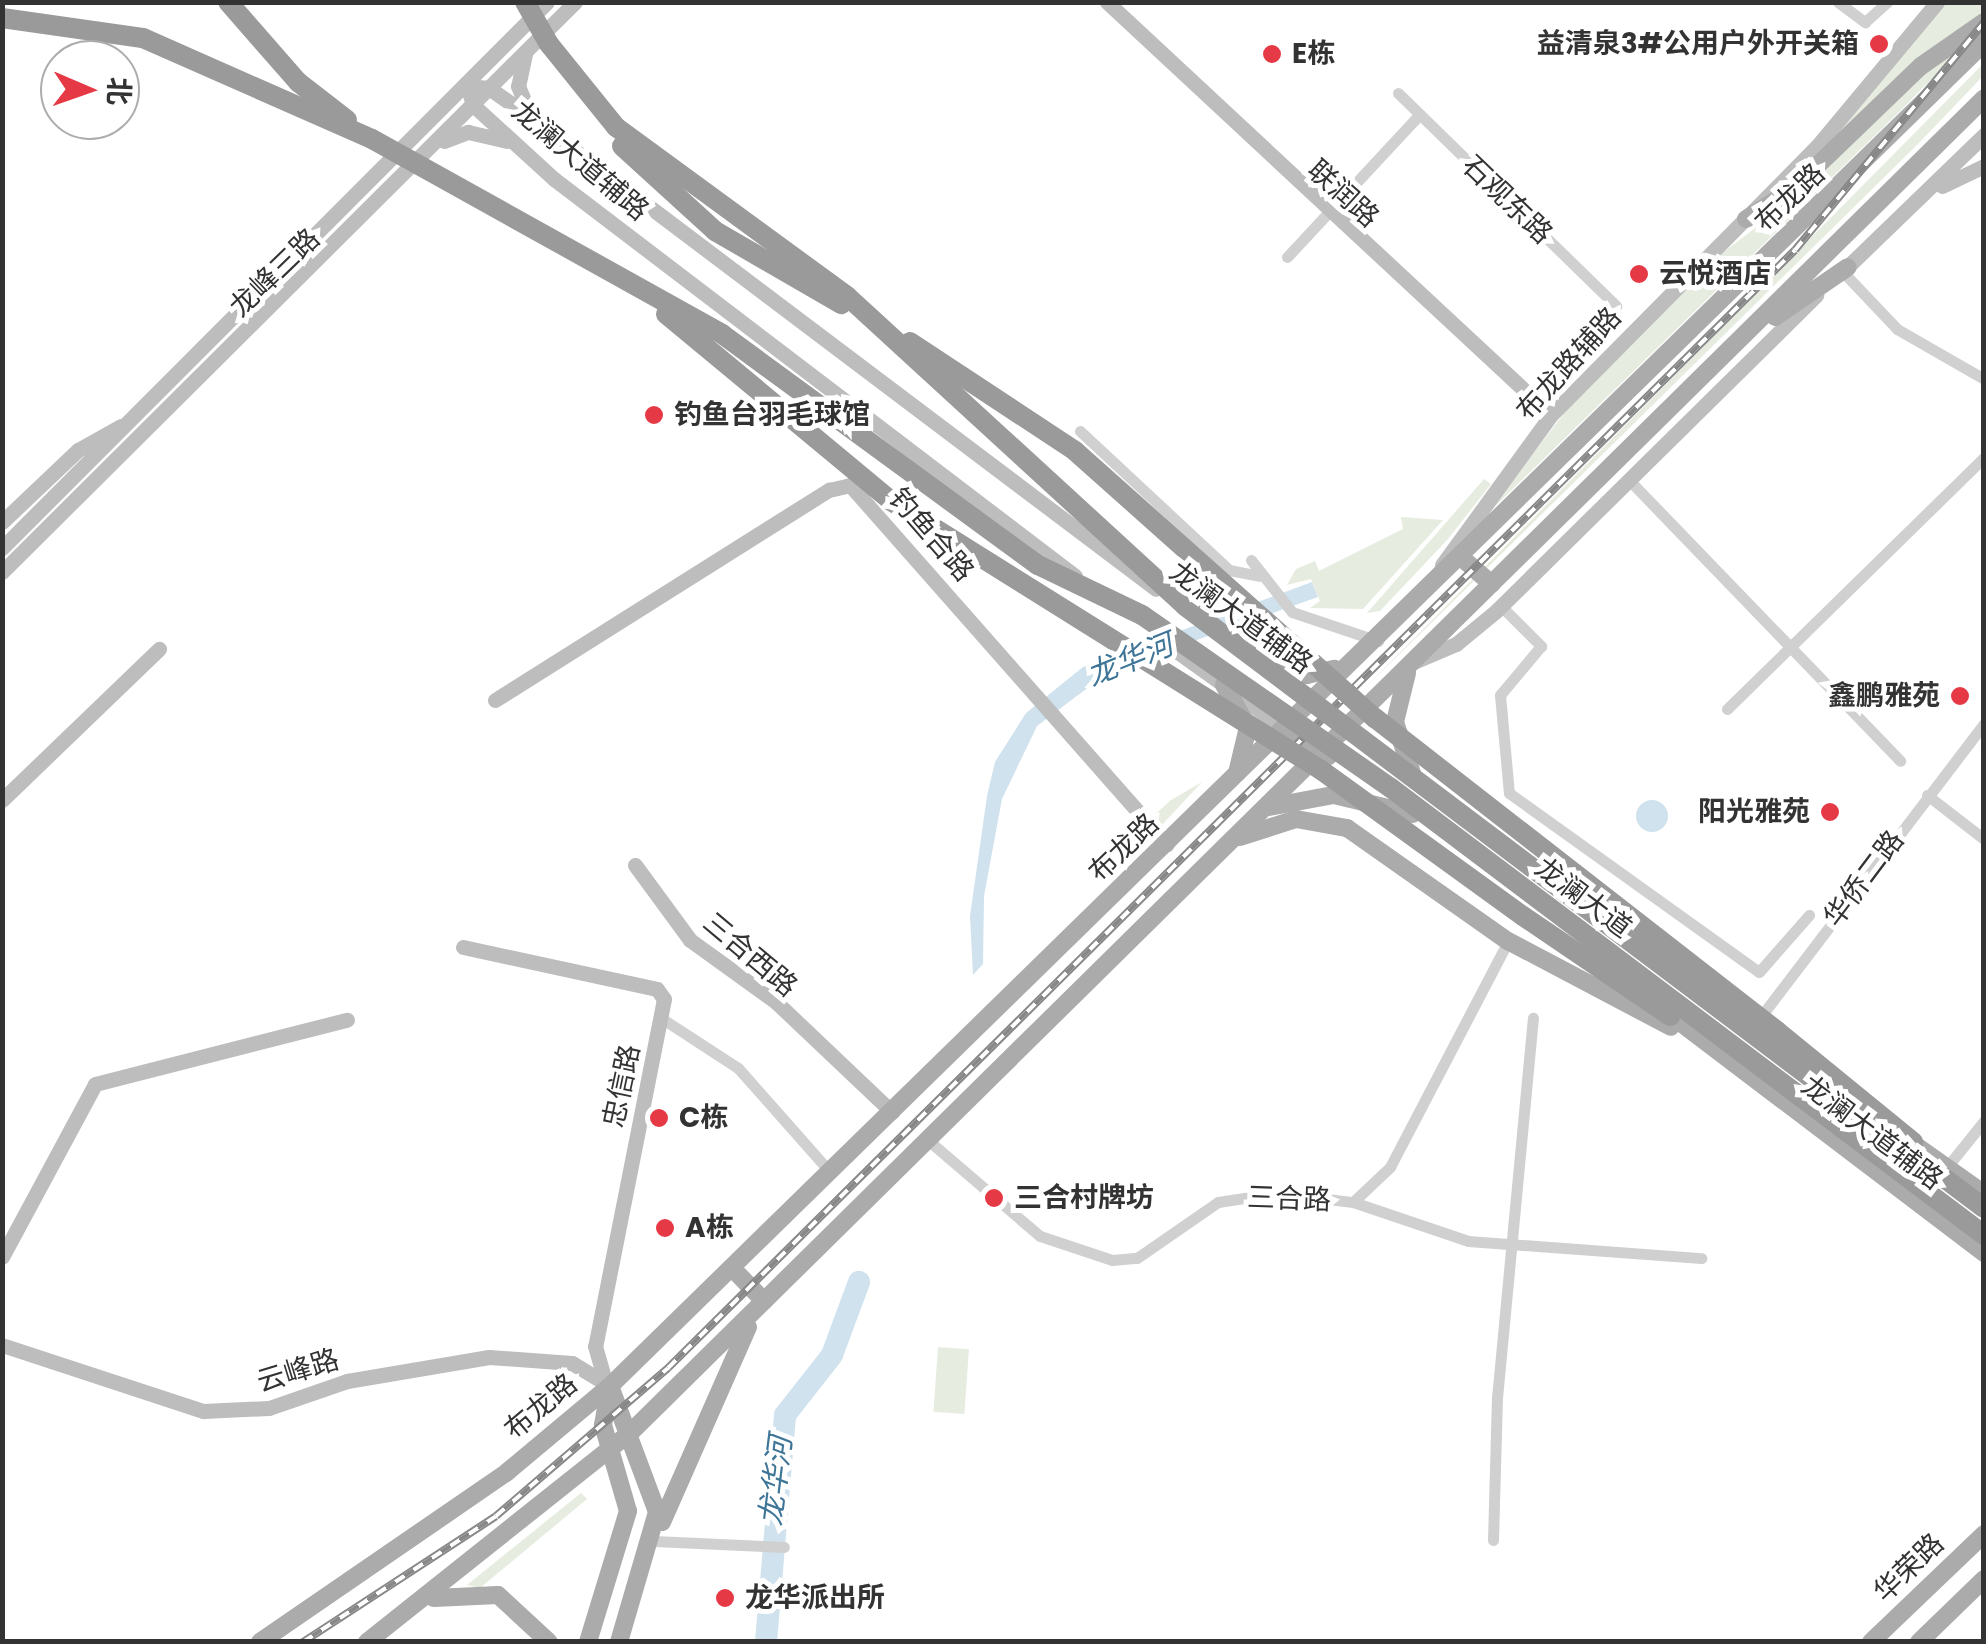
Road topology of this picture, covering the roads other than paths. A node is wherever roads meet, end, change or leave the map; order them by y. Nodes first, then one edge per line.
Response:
1 (228, 2) edge
2 (525, 2) edge
3 (547, 2) edge
4 (576, 2) edge
5 (1108, 2) edge
6 (1838, 2) edge
7 (1888, 2) edge
8 (1937, 2) edge
9 (2, 18) edge
10 (1984, 22) edge
11 (1984, 43) edge
12 (538, 45) junction
13 (467, 86) junction
14 (489, 88) junction
15 (1398, 93) dead end
16 (1984, 98) edge
17 (473, 105) junction
18 (1420, 114) junction
19 (534, 119) junction
20 (1984, 135) edge
21 (372, 140) junction
22 (511, 143) junction
23 (431, 149) junction
24 (1984, 166) edge
25 (1914, 205) junction
26 (1325, 212) junction
27 (1746, 219) junction
28 (1287, 257) dead end
29 (1845, 270) junction
30 (608, 271) junction
31 (1616, 306) dead end
32 (1734, 346) junction
33 (1984, 379) edge
34 (1551, 415) junction
35 (134, 420) junction
36 (1080, 431) dead end
37 (957, 444) junction
38 (1984, 457) edge
39 (936, 472) junction
40 (1630, 481) junction
41 (2, 522) edge
42 (2, 548) edge
43 (1463, 558) junction
44 (1252, 560) dead end
45 (6, 571) edge
46 (1259, 576) junction
47 (1492, 584) junction
48 (1418, 597) junction
49 (1501, 606) junction
50 (1184, 608) junction
51 (1141, 620) junction
52 (1372, 647) junction
53 (1790, 647) junction
54 (160, 649) dead end
55 (1242, 653) junction
56 (1411, 663) junction
57 (1216, 680) junction
58 (495, 700) dead end
59 (1312, 704) junction
60 (1728, 708) dead end
61 (1984, 724) edge
62 (1345, 727) junction
63 (1287, 730) junction
64 (1321, 752) junction
65 (1900, 761) dead end
66 (1418, 781) junction
67 (1232, 782) junction
68 (1927, 795) junction
69 (2, 800) edge
70 (1255, 814) junction
71 (1413, 814) junction
72 (1984, 840) edge
73 (1167, 844) junction
74 (1218, 852) junction
75 (636, 865) dead end
76 (1614, 868) junction
77 (1584, 908) junction
78 (1810, 915) dead end
79 (1508, 941) junction
80 (463, 946) dead end
81 (1670, 1016) junction
82 (661, 1018) junction
83 (1533, 1018) dead end
84 (348, 1020) dead end
85 (1749, 1037) junction
86 (1720, 1052) junction
87 (1743, 1069) junction
88 (892, 1112) junction
89 (1984, 1120) edge
90 (929, 1141) junction
91 (1913, 1142) junction
92 (1947, 1167) junction
93 (830, 1172) junction
94 (1984, 1194) edge
95 (1353, 1202) junction
96 (1984, 1208) edge
97 (1984, 1235) edge
98 (1509, 1245) junction
99 (1984, 1253) edge
100 (2, 1257) edge
101 (1701, 1258) dead end
102 (732, 1268) junction
103 (764, 1300) junction
104 (2, 1345) edge
105 (610, 1386) junction
106 (631, 1432) junction
107 (610, 1452) junction
108 (1984, 1534) edge
109 (1493, 1540) dead end
110 (654, 1541) junction
111 (783, 1547) dead end
112 (1984, 1579) edge
113 (424, 1600) junction
114 (260, 1642) edge
115 (367, 1642) edge
116 (549, 1642) edge
117 (588, 1642) edge
118 (619, 1642) edge
119 (1871, 1642) edge
120 (1918, 1642) edge

1 - 21 highway
2 - 12 highway, bridge
3 - 13 main road, 龙峰三路
4 - 12 main road, 龙峰三路
5 - 26 main road, 联润路
6 - 7 street
8 - 27 main road, 布龙路辅路
9 - 21 highway
10 - 27 main road
11 - 43 main road, 布龙路
12 - 14 main road, 龙峰三路
12 - 19 main road
12 - 50 highway, 龙澜大道
12 - 91 highway, bridge
13 - 14 main road, 龙澜大道辅路
13 - 17 main road, 龙澜大道辅路
13 - 35 main road, 龙峰三路
14 - 17 main road, 龙峰三路
14 - 19 main road, 龙澜大道辅路
15 - 18 street, 石观东路
16 - 32 main road
17 - 22 main road, 龙澜大道辅路
17 - 23 main road, 龙峰三路
18 - 26 street
18 - 31 street, 石观东路
19 - 37 main road, 龙澜大道辅路
20 - 25 main road
21 - 30 highway, bridge
22 - 23 main road
22 - 39 main road, 龙澜大道辅路
23 - 45 main road, 龙峰三路
24 - 25 main road
25 - 29 main road
26 - 28 street
26 - 34 main road, 联润路
27 - 34 main road, 布龙路辅路
29 - 32 main road
29 - 33 street
29 - 40 main road
30 - 51 highway, 龙澜大道, bridge
30 - 81 highway, bridge
32 - 47 main road
34 - 48 main road, 布龙路辅路
35 - 41 main road
35 - 42 main road, 龙峰三路
36 - 46 street
37 - 39 main road
37 - 50 main road, 龙澜大道辅路
38 - 53 street
39 - 51 main road, 龙澜大道辅路
40 - 49 main road
40 - 53 street
43 - 47 main road
43 - 48 main road, 布龙路
44 - 46 street
46 - 52 street
47 - 56 main road
48 - 52 main road, 布龙路
49 - 56 main road
49 - 76 street
50 - 55 main road, 龙澜大道辅路, bridge
50 - 96 highway, 龙澜大道, bridge
51 - 57 main road, 龙澜大道辅路
51 - 97 highway, 龙澜大道, bridge
52 - 55 main road
52 - 59 main road, 布龙路
53 - 60 street
53 - 65 street
54 - 69 main road
55 - 59 main road, 龙澜大道辅路
56 - 62 main road
56 - 66 main road
57 - 63 main road, 龙澜大道辅路
57 - 67 main road
58 - 73 main road, 钓鱼合路
59 - 62 main road, 龙澜大道辅路
59 - 63 main road, 布龙路
61 - 68 street, 华侨二路
62 - 64 main road
62 - 66 main road, 龙澜大道辅路
63 - 64 main road, 龙澜大道辅路
63 - 67 main road, 布龙路
64 - 70 main road
64 - 71 main road, 龙澜大道辅路
66 - 77 main road, 龙澜大道辅路
67 - 73 main road, 布龙路
68 - 72 street
68 - 85 street, 华侨二路
70 - 71 main road
70 - 74 main road
71 - 81 main road, 龙澜大道辅路
73 - 88 main road, 布龙路
74 - 79 main road
74 - 90 main road
75 - 88 main road, 三合西路
76 - 77 street
76 - 78 street
77 - 85 main road, 龙澜大道辅路
79 - 86 main road
79 - 95 street
80 - 82 main road, 忠信路
81 - 86 main road, 龙澜大道辅路
82 - 93 street
82 - 105 main road, 忠信路
83 - 98 street
84 - 100 main road
85 - 86 main road
85 - 87 main road
85 - 91 main road, 龙澜大道辅路
86 - 87 main road, 龙澜大道辅路
87 - 99 main road, 龙澜大道辅路
88 - 93 main road, 布龙路
89 - 92 street
90 - 95 street, 三合路
90 - 103 main road
91 - 92 main road, 龙澜大道辅路
92 - 94 main road, 龙澜大道辅路
93 - 102 main road, 布龙路
95 - 98 street, 三合路
98 - 101 street, 三合路
98 - 109 street
102 - 103 main road
102 - 105 main road, 布龙路
103 - 106 main road
103 - 110 main road
104 - 105 main road, 云峰路
105 - 106 main road
105 - 107 main road
105 - 114 main road, 布龙路
106 - 107 main road
106 - 110 main road
107 - 113 main road
107 - 117 main road
108 - 119 main road, 华荣路
110 - 111 street
110 - 118 main road
112 - 120 main road
113 - 115 main road
113 - 116 main road

